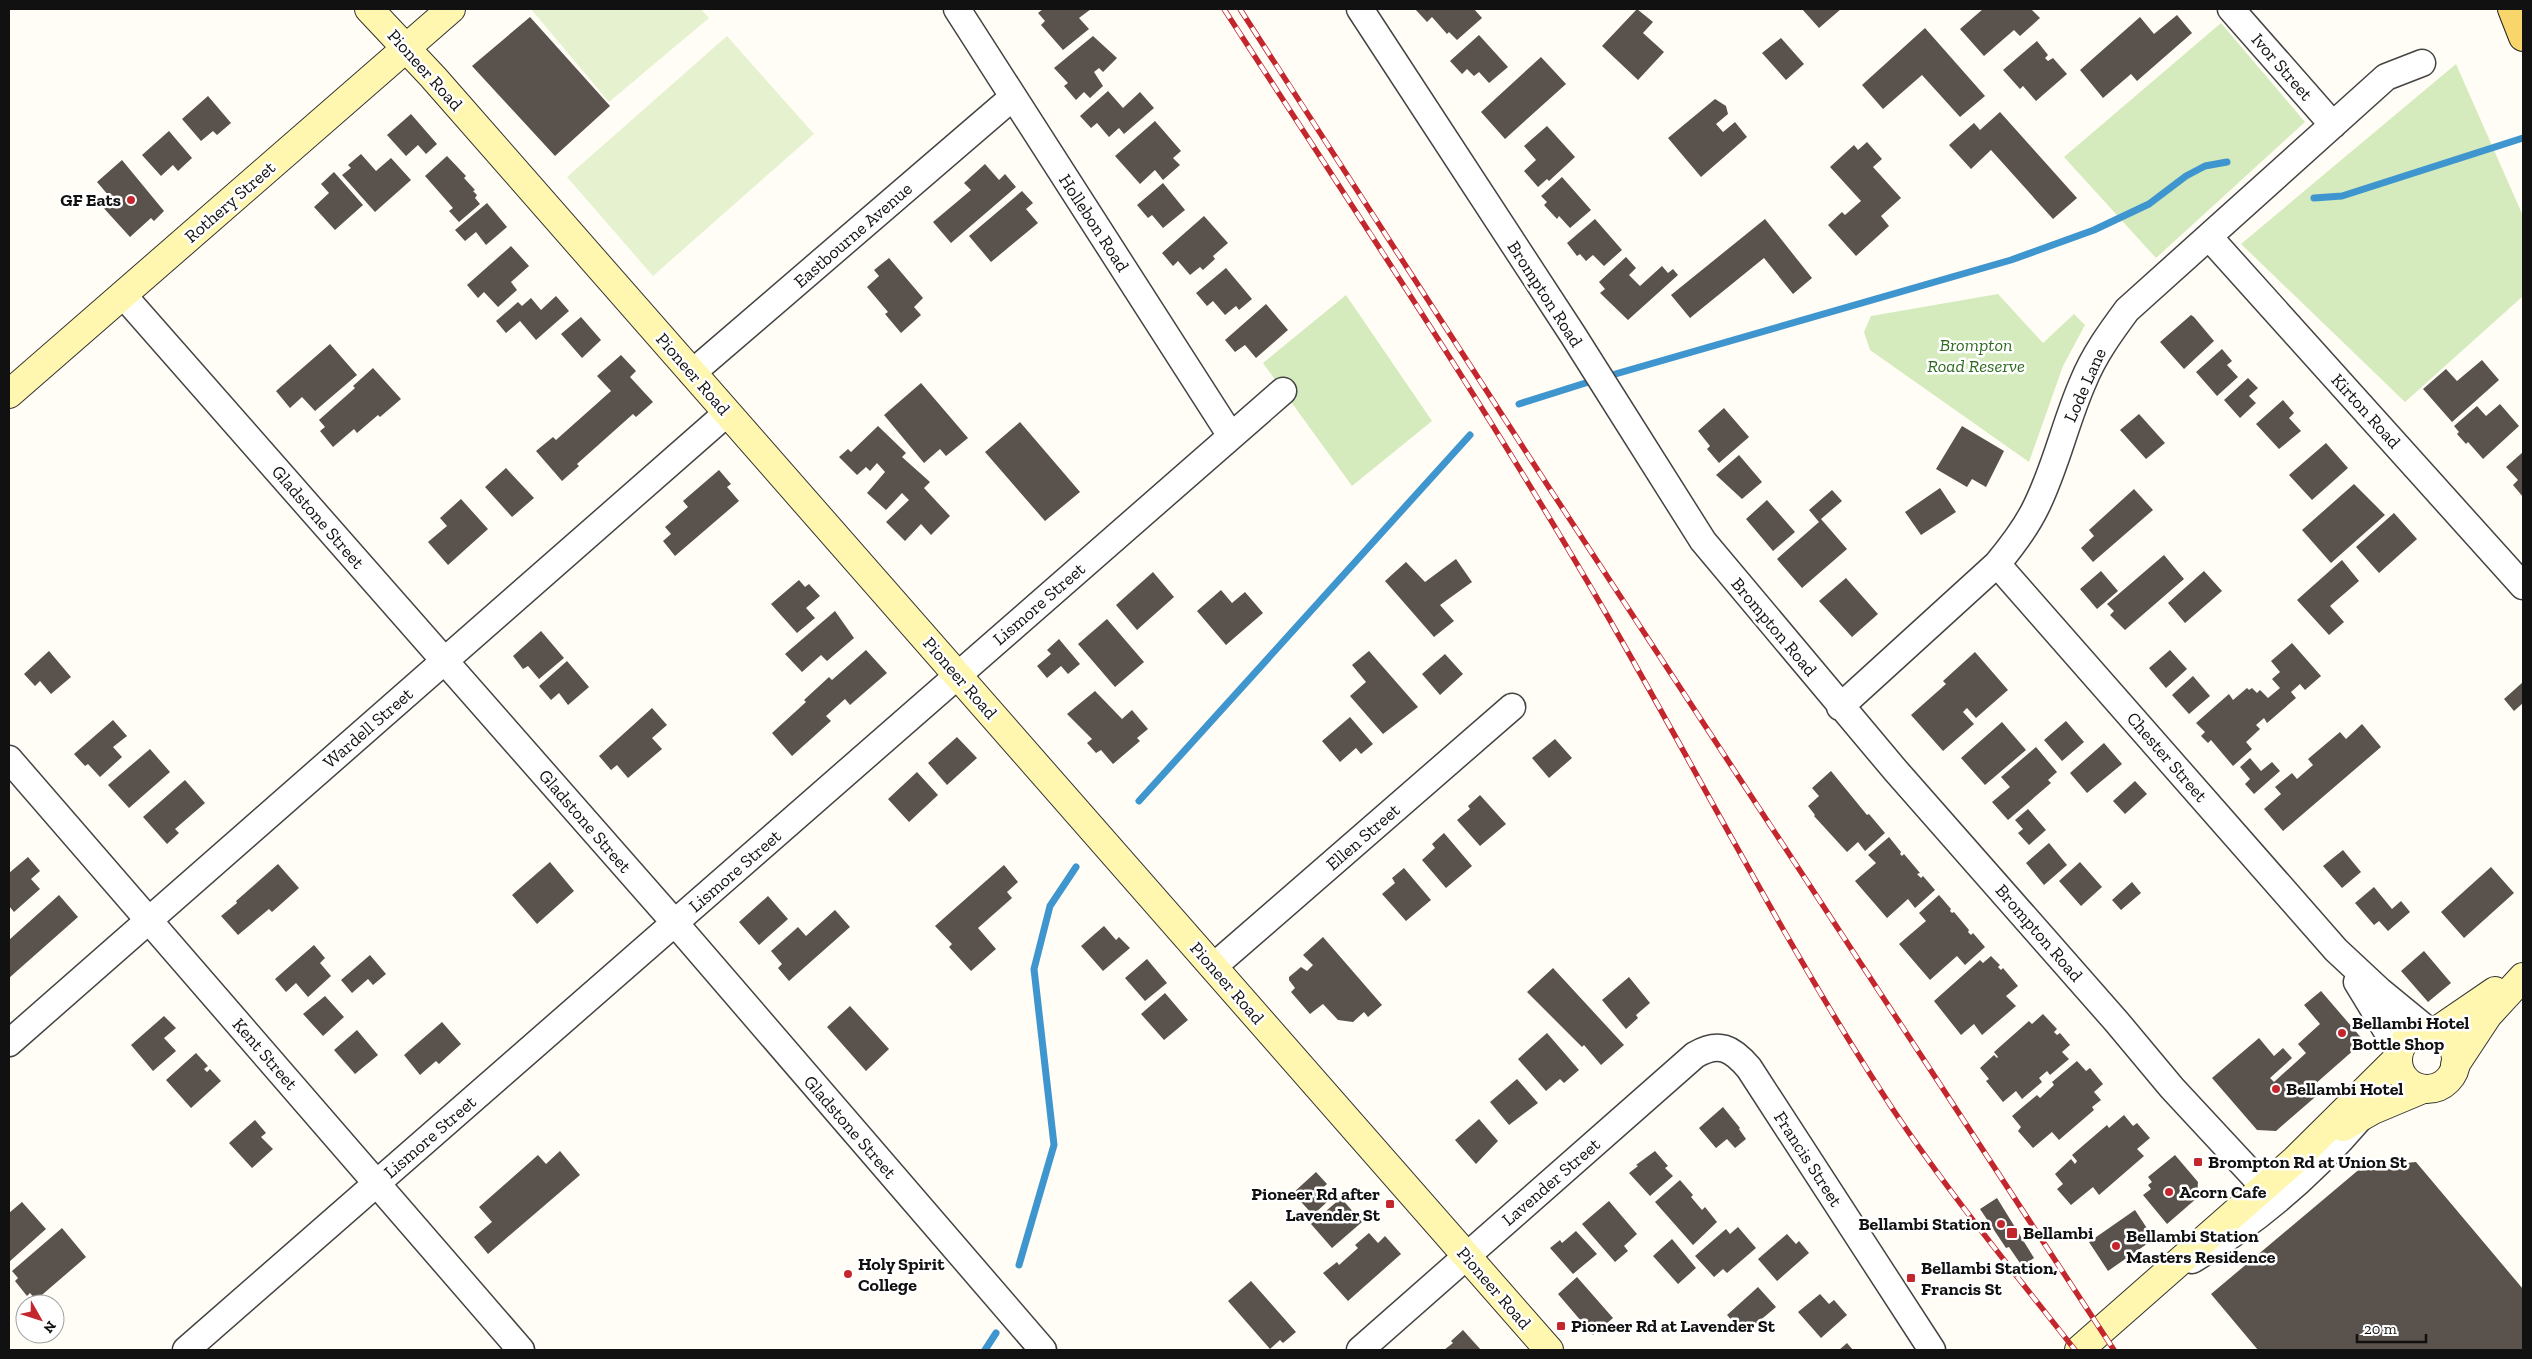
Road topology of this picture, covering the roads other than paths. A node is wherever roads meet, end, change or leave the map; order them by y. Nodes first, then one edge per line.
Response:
1 (369, 9) edge
2 (451, 9) edge
3 (957, 9) edge
4 (1360, 9) edge
5 (2231, 9) edge
6 (2512, 9) edge
7 (2523, 37) edge
8 (407, 48) junction
9 (2422, 63) dead end
10 (1013, 97) junction
11 (2332, 125) junction
12 (2208, 237) junction
13 (123, 295) junction
14 (692, 373) junction
15 (1283, 391) dead end
16 (9, 394) edge
17 (727, 413) junction
18 (1231, 436) junction
19 (1997, 564) junction
20 (2523, 586) edge
21 (444, 661) junction
22 (958, 676) junction
23 (1512, 707) dead end
24 (1840, 707) junction
25 (9, 759) edge
26 (148, 920) junction
27 (674, 923) junction
28 (2336, 950) junction
29 (1213, 967) junction
30 (2523, 971) edge
31 (2523, 977) edge
32 (2432, 1032) junction
33 (9, 1043) edge
34 (2399, 1055) junction
35 (2455, 1065) junction
36 (1749, 1068) joint
37 (2423, 1089) junction
38 (2360, 1118) junction
39 (2295, 1160) junction
40 (376, 1184) junction
41 (2264, 1188) junction
42 (1466, 1256) junction
43 (2165, 1275) junction
44 (186, 1350) edge
45 (521, 1350) edge
46 (1043, 1350) edge
47 (1360, 1350) edge
48 (1549, 1350) edge
49 (1932, 1350) edge
50 (2079, 1350) edge

1 - 8 main road, Pioneer Road
2 - 8 main road, Rothery Street
3 - 10 street, Hollebon Road
4 - 24 street, Brompton Road
5 - 11 street, Ivor Street
6 - 7 main road
8 - 13 main road, Rothery Street
8 - 14 main road, Pioneer Road
9 - 11 street, Lode Lane
10 - 14 street, Eastbourne Avenue
10 - 18 street, Hollebon Road
11 - 12 street, Lode Lane
12 - 19 street, Lode Lane
12 - 20 street, Kirton Road
13 - 16 main road, Rothery Street
13 - 21 street, Gladstone Street
14 - 17 main road, Pioneer Road
15 - 18 street, Lismore Street
17 - 21 street, Wardell Street
17 - 22 main road, Pioneer Road
18 - 22 street, Lismore Street
19 - 24 street, Lode Lane
19 - 28 street, Chester Street
21 - 26 street, Wardell Street
21 - 27 street, Gladstone Street
22 - 27 street, Lismore Street
22 - 29 main road, Pioneer Road
23 - 29 street, Ellen Street
24 - 41 street, Brompton Road
25 - 26 street, Kent Street
26 - 33 street, Wardell Street
26 - 40 street, Kent Street
27 - 40 street, Lismore Street
27 - 46 street, Gladstone Street
28 - 32 street
28 - 34 street
29 - 42 main road, Pioneer Road
30 - 32 main road
31 - 35 main road
32 - 34 main road
32 - 35 main road
34 - 37 main road
34 - 39 main road
35 - 37 main road
36 - 42 street, Lavender Street
36 - 49 street, Francis Street
37 - 38 main road
38 - 39 main road
38 - 43 street
39 - 41 main road
40 - 44 street, Lismore Street
40 - 45 street, Kent Street
41 - 43 main road
42 - 47 street, Lavender Street
42 - 48 main road, Pioneer Road
43 - 50 main road

